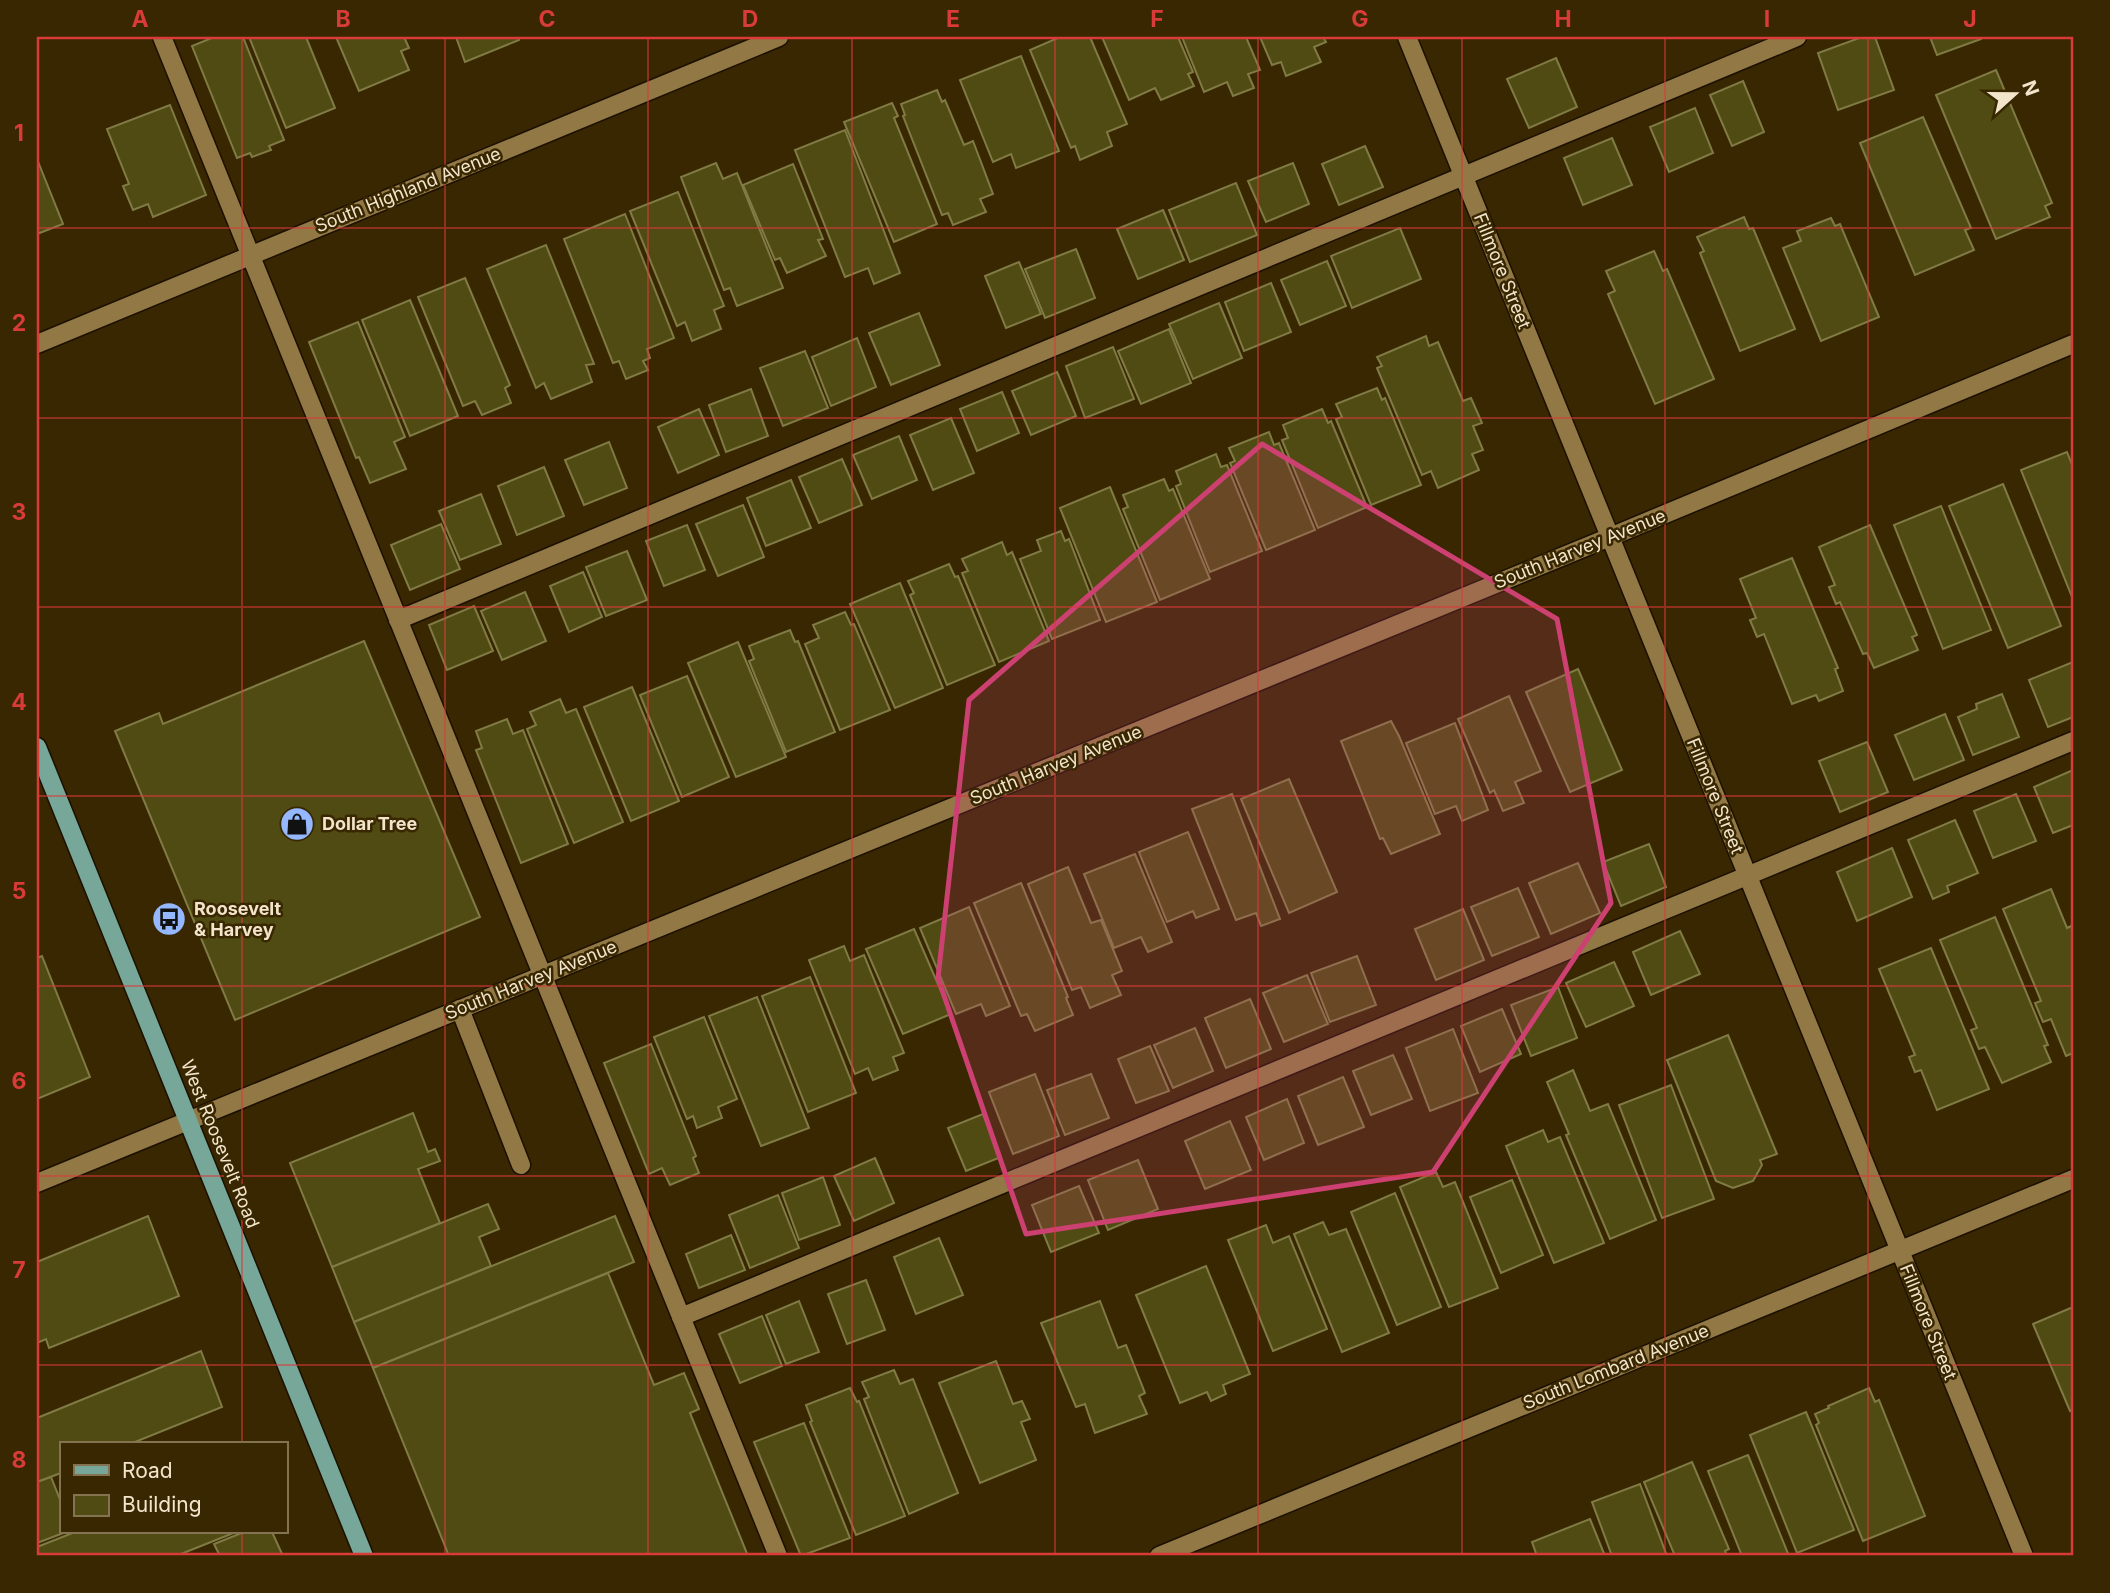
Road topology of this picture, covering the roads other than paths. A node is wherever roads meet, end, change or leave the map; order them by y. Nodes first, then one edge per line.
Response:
1 (162, 37) edge
2 (779, 37) edge
3 (1407, 37) edge
4 (1797, 37) edge
5 (1463, 176) junction
6 (250, 255) junction
7 (37, 344) edge
8 (2073, 344) edge
9 (1610, 537) junction
10 (398, 620) junction
11 (2073, 741) edge
12 (37, 747) edge
13 (1747, 876) junction
14 (542, 975) junction
15 (460, 1009) junction
16 (188, 1121) junction
17 (521, 1165) dead end
18 (2073, 1179) edge
19 (37, 1182) edge
20 (1899, 1251) junction
21 (681, 1317) junction
22 (364, 1556) edge
23 (778, 1556) edge
24 (1158, 1556) edge
25 (2024, 1556) edge

1 - 6 street
2 - 6 street, South Highland Avenue
3 - 5 street, Fillmore Street
4 - 5 street
5 - 9 street, Fillmore Street
5 - 10 street
6 - 7 street, South Highland Avenue
6 - 10 street
8 - 9 street, South Harvey Avenue
9 - 13 street, Fillmore Street
9 - 14 street, South Harvey Avenue
10 - 14 street
11 - 13 street
12 - 16 main road, West Roosevelt Road
13 - 20 street, Fillmore Street
13 - 21 street
14 - 15 street, South Harvey Avenue
14 - 21 street
15 - 16 street, South Harvey Avenue
15 - 17 street
16 - 19 street, South Harvey Avenue
16 - 22 main road, West Roosevelt Road
18 - 20 street, South Lombard Avenue
20 - 24 street, South Lombard Avenue
20 - 25 street, Fillmore Street
21 - 23 street

